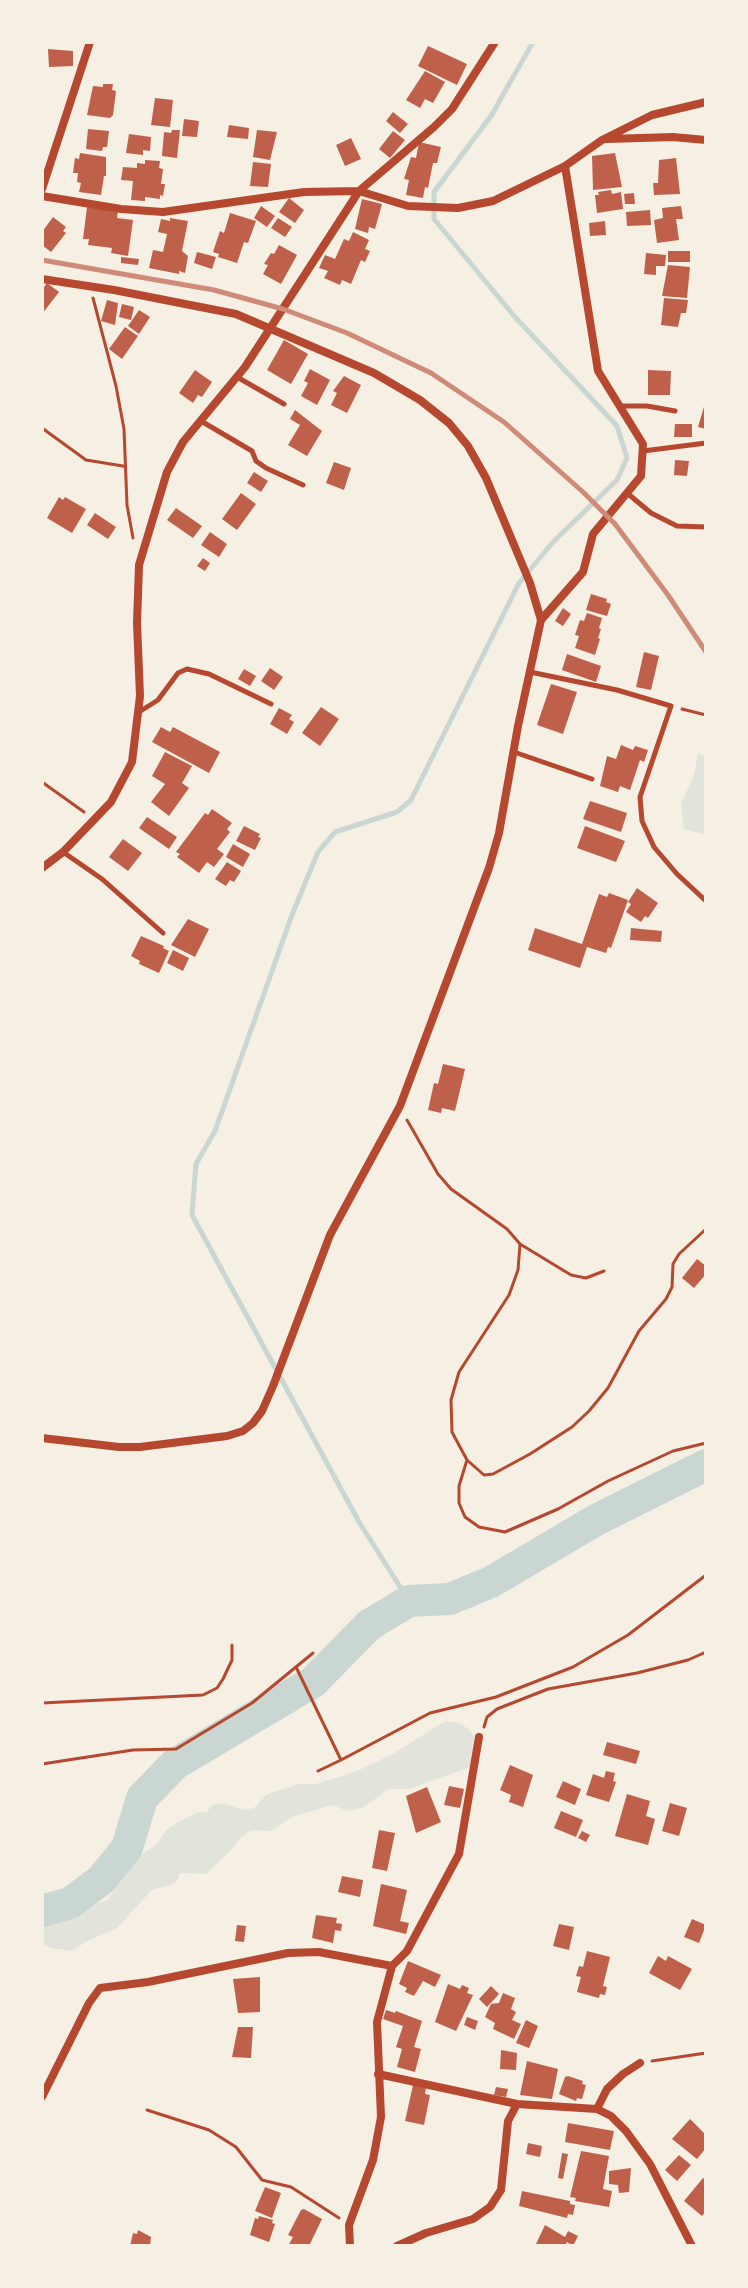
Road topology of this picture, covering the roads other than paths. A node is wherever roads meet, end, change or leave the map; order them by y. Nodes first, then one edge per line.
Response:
1 (90, 42) edge
2 (495, 42) edge
3 (706, 102) edge
4 (602, 140) junction
5 (706, 140) edge
6 (565, 166) junction
7 (42, 189) edge
8 (359, 191) junction
9 (42, 196) edge
10 (42, 279) edge
11 (271, 327) junction
12 (237, 377) junction
13 (284, 404) dead end
14 (618, 406) junction
15 (675, 411) dead end
16 (201, 421) junction
17 (706, 443) edge
18 (642, 451) junction
19 (303, 485) dead end
20 (626, 493) junction
21 (706, 527) edge
22 (541, 620) junction
23 (530, 672) junction
24 (271, 704) dead end
25 (139, 712) junction
26 (514, 752) junction
27 (592, 779) dead end
28 (63, 852) junction
29 (42, 868) edge
30 (706, 901) edge
31 (163, 933) dead end
32 (42, 1438) edge
33 (479, 1737) road end
34 (392, 1966) junction
35 (640, 2063) road end
36 (378, 2074) junction
37 (42, 2097) edge
38 (517, 2104) junction
39 (597, 2109) junction
40 (350, 2246) edge
41 (397, 2246) edge
42 (692, 2246) edge

1 - 7 street
2 - 8 street
3 - 4 street
4 - 5 street
4 - 6 street
6 - 8 street
6 - 14 street
8 - 9 street
8 - 11 street
10 - 11 street
11 - 12 street
11 - 22 street
12 - 13 lane
12 - 16 street
14 - 15 lane
14 - 18 street
16 - 19 lane
16 - 25 street
17 - 18 lane
18 - 20 street
20 - 21 lane
20 - 22 street
22 - 23 street
23 - 26 street
23 - 30 lane
24 - 25 lane
25 - 28 street
26 - 27 lane
26 - 32 street
28 - 29 street
28 - 31 lane
33 - 34 street
34 - 36 street
34 - 37 street
35 - 39 street
36 - 38 street
36 - 40 street
38 - 39 street
38 - 41 street
39 - 42 street

